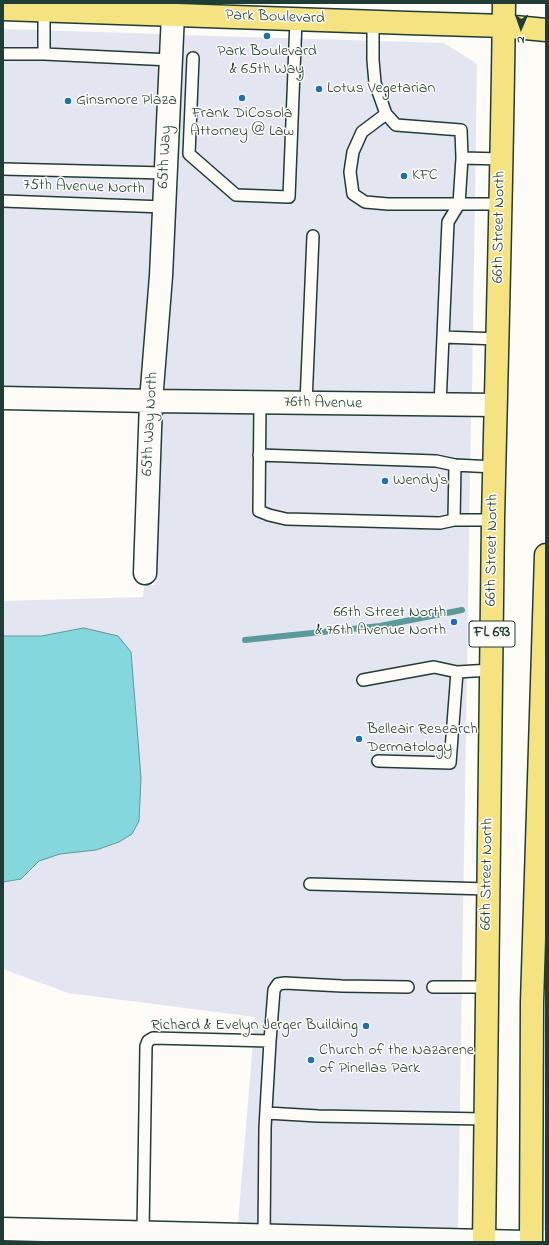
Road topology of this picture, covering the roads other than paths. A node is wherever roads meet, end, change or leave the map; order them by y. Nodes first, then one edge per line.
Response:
1 (504, 3) edge
2 (3, 9) edge
3 (44, 10) junction
4 (172, 14) junction
5 (296, 20) junction
6 (373, 22) junction
7 (504, 26) junction
8 (546, 30) edge
9 (3, 54) edge
10 (44, 54) junction
11 (193, 58) dead end
12 (171, 60) junction
13 (386, 114) junction
14 (175, 157) junction
15 (462, 158) junction
16 (502, 159) junction
17 (3, 169) edge
18 (3, 202) edge
19 (459, 204) junction
20 (501, 204) junction
21 (164, 207) junction
22 (314, 236) dead end
23 (161, 276) joint
24 (443, 337) junction
25 (498, 339) junction
26 (3, 398) edge
27 (151, 402) junction
28 (260, 403) junction
29 (306, 404) junction
30 (440, 405) junction
31 (495, 405) junction
32 (259, 455) junction
33 (455, 465) junction
34 (494, 467) junction
35 (454, 520) junction
36 (494, 520) junction
37 (546, 555) edge
38 (145, 573) dead end
39 (491, 670) junction
40 (457, 672) junction
41 (363, 680) dead end
42 (378, 761) dead end
43 (542, 836) edge
44 (310, 884) dead end
45 (488, 889) junction
46 (540, 927) edge
47 (408, 987) dead end
48 (433, 987) dead end
49 (487, 987) junction
50 (270, 1041) junction
51 (539, 1071) edge
52 (267, 1113) junction
53 (485, 1119) junction
54 (3, 1229) edge
55 (143, 1232) junction
56 (59, 1236) edge
57 (264, 1239) edge
58 (356, 1240) edge
59 (484, 1241) edge
60 (525, 1242) edge
61 (531, 1242) edge

1 - 7 main road, 66th Street North / FL 693
2 - 3 main road, Park Boulevard
3 - 4 main road, Park Boulevard
3 - 10 lane
4 - 5 main road, Park Boulevard
4 - 12 street, 65th Way
5 - 6 main road, Park Boulevard
5 - 14 lane
6 - 7 main road, Park Boulevard
6 - 13 lane
7 - 8 main road, Park Boulevard
7 - 16 main road, 66th Street North / FL 693
9 - 10 lane
10 - 12 lane
11 - 14 lane
12 - 14 street, 65th Way
13 - 15 lane
13 - 19 lane
14 - 17 lane
14 - 21 street, 65th Way
15 - 16 lane
15 - 19 lane
16 - 20 main road, 66th Street North / FL 693
18 - 21 lane, 75th Avenue North
19 - 20 lane
19 - 24 lane
20 - 25 main road, 66th Street North / FL 693
21 - 23 street, 65th Way
22 - 29 lane
23 - 27 street, 65th Way North
24 - 25 lane
24 - 30 lane
25 - 31 main road, 66th Street North / FL 693
26 - 27 street, 76th Avenue
27 - 28 street, 76th Avenue
27 - 38 street, 65th Way North
28 - 29 street, 76th Avenue
28 - 32 lane
29 - 30 street, 76th Avenue
30 - 31 street, 76th Avenue
31 - 34 main road, 66th Street North / FL 693
32 - 33 lane
32 - 35 lane
33 - 34 lane
33 - 35 lane
34 - 36 main road, 66th Street North / FL 693
35 - 36 lane
36 - 39 main road, 66th Street North / FL 693
37 - 43 main road
39 - 40 lane
39 - 45 main road, 66th Street North / FL 693
40 - 41 lane
40 - 42 lane
43 - 46 main road
44 - 45 lane
45 - 49 main road, 66th Street North / FL 693
46 - 51 main road
47 - 50 lane
48 - 49 lane
49 - 53 main road, 66th Street North / FL 693
50 - 52 lane
50 - 55 lane
51 - 61 main road
52 - 53 lane
52 - 57 lane
53 - 59 main road, 66th Street North / FL 693
54 - 56 street
55 - 56 street
55 - 57 street
57 - 58 street
58 - 59 street
59 - 60 street

